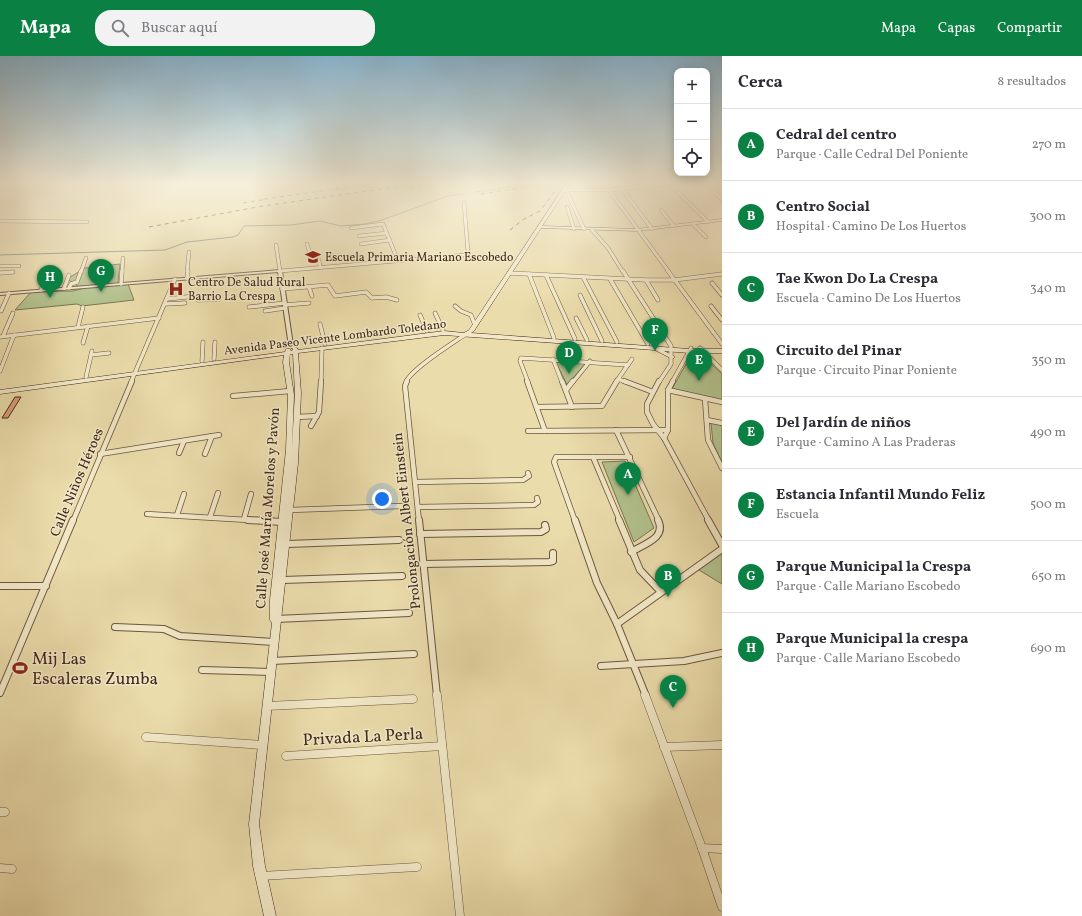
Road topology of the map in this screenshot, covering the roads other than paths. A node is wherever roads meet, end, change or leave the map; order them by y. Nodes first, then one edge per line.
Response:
1 (382, 224) edge
2 (383, 224) edge
3 (466, 224) edge
4 (542, 224) edge
5 (572, 224) edge
6 (582, 224) edge
7 (634, 224) edge
8 (648, 224) edge
9 (692, 224) edge
10 (693, 224) edge
11 (674, 226) joint
12 (540, 227) junction
13 (352, 228) dead end
14 (574, 229) junction
15 (584, 229) junction
16 (652, 229) junction
17 (592, 230) junction
18 (638, 230) junction
19 (387, 233) junction
20 (359, 236) dead end
21 (706, 237) dead end
22 (390, 240) junction
23 (276, 244) dead end
24 (307, 244) dead end
25 (361, 244) dead end
26 (189, 252) dead end
27 (86, 258) dead end
28 (123, 258) dead end
29 (398, 261) junction
30 (0, 266) edge
31 (19, 266) dead end
32 (320, 267) junction
33 (50, 268) dead end
34 (280, 271) junction
35 (13, 272) dead end
36 (0, 273) edge
37 (509, 273) junction
38 (529, 274) junction
39 (722, 274) edge
40 (68, 275) dead end
41 (546, 275) junction
42 (583, 277) junction
43 (187, 278) junction
44 (175, 279) junction
45 (610, 279) junction
46 (629, 280) junction
47 (646, 280) junction
48 (674, 280) junction
49 (712, 283) dead end
50 (121, 284) junction
51 (309, 287) junction
52 (64, 288) junction
53 (69, 288) junction
54 (282, 289) junction
55 (41, 290) junction
56 (9, 293) junction
57 (0, 294) edge
58 (580, 295) dead end
59 (722, 295) edge
60 (312, 296) dead end
61 (167, 299) junction
62 (219, 299) dead end
63 (397, 300) dead end
64 (658, 300) dead end
65 (185, 303) dead end
66 (309, 303) dead end
67 (165, 304) junction
68 (285, 306) junction
69 (455, 306) dead end
70 (711, 306) dead end
71 (83, 307) dead end
72 (249, 307) dead end
73 (1, 311) dead end
74 (265, 311) dead end
75 (13, 312) dead end
76 (435, 313) dead end
77 (420, 315) dead end
78 (159, 318) junction
79 (576, 318) dead end
80 (722, 320) edge
81 (320, 324) dead end
82 (475, 325) junction
83 (88, 326) junction
84 (78, 327) junction
85 (443, 330) junction
86 (427, 331) junction
87 (469, 332) junction
88 (14, 335) junction
89 (2, 336) edge
90 (554, 338) junction
91 (575, 339) junction
92 (587, 340) junction
93 (602, 341) junction
94 (203, 342) dead end
95 (215, 342) dead end
96 (617, 342) junction
97 (83, 343) dead end
98 (722, 344) edge
99 (323, 346) junction
100 (650, 346) junction
101 (671, 348) junction
102 (722, 348) edge
103 (690, 349) junction
104 (291, 350) junction
105 (701, 350) junction
106 (722, 351) edge
107 (109, 352) dead end
108 (672, 357) junction
109 (214, 359) junction
110 (553, 359) junction
111 (632, 359) dead end
112 (202, 361) junction
113 (590, 361) junction
114 (628, 365) junction
115 (722, 370) edge
116 (0, 371) edge
117 (136, 372) junction
118 (86, 377) junction
119 (618, 379) junction
120 (663, 379) junction
121 (672, 382) junction
122 (0, 389) edge
123 (566, 390) junction
124 (668, 390) junction
125 (290, 391) junction
126 (0, 392) edge
127 (653, 392) junction
128 (233, 396) dead end
129 (705, 399) junction
130 (722, 402) edge
131 (294, 407) junction
132 (537, 407) junction
133 (572, 407) junction
134 (317, 416) junction
135 (297, 417) junction
136 (707, 420) junction
137 (722, 423) edge
138 (311, 426) dead end
139 (616, 430) junction
140 (657, 430) junction
141 (668, 430) junction
142 (528, 431) dead end
143 (545, 431) junction
144 (219, 435) dead end
145 (212, 436) junction
146 (664, 438) junction
147 (184, 441) junction
148 (179, 453) dead end
149 (100, 454) junction
150 (205, 454) dead end
151 (593, 457) junction
152 (630, 457) junction
153 (722, 468) edge
154 (528, 473) dead end
155 (415, 482) junction
156 (218, 493) dead end
157 (184, 494) dead end
158 (250, 494) dead end
159 (537, 498) dead end
160 (402, 506) dead end
161 (418, 507) junction
162 (290, 510) junction
163 (147, 514) dead end
164 (177, 515) junction
165 (210, 517) junction
166 (244, 519) junction
167 (282, 522) junction
168 (545, 525) dead end
169 (420, 534) junction
170 (399, 540) dead end
171 (287, 544) junction
172 (722, 545) edge
173 (722, 549) edge
174 (632, 552) junction
175 (553, 553) dead end
176 (423, 564) junction
177 (402, 576) dead end
178 (283, 580) junction
179 (0, 586) edge
180 (46, 586) junction
181 (661, 592) junction
182 (409, 613) dead end
183 (276, 621) junction
184 (617, 624) junction
185 (115, 627) dead end
186 (274, 642) junction
187 (722, 653) edge
188 (414, 654) dead end
189 (272, 661) junction
190 (634, 664) junction
191 (601, 666) dead end
192 (202, 670) dead end
193 (271, 672) junction
194 (0, 693) edge
195 (413, 699) dead end
196 (266, 706) junction
197 (146, 736) dead end
198 (262, 745) junction
199 (722, 745) edge
200 (442, 746) junction
201 (664, 747) junction
202 (286, 756) dead end
203 (702, 848) junction
204 (722, 849) edge
205 (416, 867) dead end
206 (0, 868) edge
207 (12, 869) dead end
208 (261, 876) junction
209 (722, 906) edge
210 (270, 916) edge
211 (460, 916) edge

1 - 13 street
2 - 19 street
3 - 29 street
4 - 12 main road, Prolongación Albert Einstein
5 - 14 street
6 - 15 street
7 - 18 street
8 - 16 street
9 - 11 main road
10 - 21 street
11 - 16 main road
12 - 14 main road
12 - 37 main road, Prolongación Albert Einstein
14 - 15 main road
15 - 17 main road
16 - 18 main road
17 - 18 main road
17 - 46 street
18 - 48 street
19 - 20 street
19 - 22 street
22 - 25 street
22 - 29 street
23 - 34 street, Calle José María Morelos y Pavón
24 - 32 street
26 - 43 street
27 - 53 street
28 - 50 street
29 - 32 street
30 - 31 street
32 - 34 street
33 - 55 street
34 - 43 street
34 - 54 street, Calle José María Morelos y Pavón
35 - 36 street
37 - 38 street
37 - 82 main road, Prolongación Albert Einstein
38 - 41 street
38 - 90 street
39 - 48 street
40 - 52 street
41 - 42 street
41 - 91 street
42 - 45 street
42 - 96 street
43 - 44 street
44 - 50 street
44 - 61 street, Calle Niños Héroes
45 - 46 street
45 - 100 street
46 - 47 street
46 - 101 street
47 - 48 street
47 - 64 street
48 - 98 street
49 - 59 street
50 - 53 street
51 - 54 street
51 - 60 street
51 - 63 street
52 - 53 street
52 - 55 street
54 - 68 street, Calle José María Morelos y Pavón
55 - 56 street
56 - 57 street
56 - 73 street
58 - 93 street
61 - 62 street
61 - 67 street, Calle Niños Héroes
65 - 67 street
66 - 68 street
67 - 78 street, Calle Niños Héroes
68 - 72 street
68 - 74 street
68 - 104 street, Calle José María Morelos y Pavón
69 - 82 street
70 - 80 street
71 - 84 street
75 - 89 street
76 - 85 street
77 - 86 street
78 - 83 street
78 - 117 street, Calle Niños Héroes
79 - 92 street
81 - 99 street
82 - 87 main road, Prolongación Albert Einstein
83 - 84 street
83 - 97 street
84 - 88 street
85 - 86 main road, Avenida Paseo Vicente Lombardo Toledano
85 - 87 main road, Avenida Paseo Vicente Lombardo Toledano
86 - 99 main road, Avenida Paseo Vicente Lombardo Toledano
87 - 90 main road, Avenida Paseo Vicente Lombardo Toledano
87 - 99 main road, Avenida Paseo Vicente Lombardo Toledano
87 - 100 main road, Avenida Paseo Vicente Lombardo Toledano
87 - 155 street, Prolongación Albert Einstein
88 - 89 street
88 - 116 street
90 - 91 main road, Avenida Paseo Vicente Lombardo Toledano
91 - 92 main road, Avenida Paseo Vicente Lombardo Toledano
92 - 93 main road, Avenida Paseo Vicente Lombardo Toledano
93 - 96 main road, Avenida Paseo Vicente Lombardo Toledano
94 - 112 street
95 - 109 street
96 - 100 main road, Avenida Paseo Vicente Lombardo Toledano
99 - 104 main road, Avenida Paseo Vicente Lombardo Toledano
99 - 134 street
100 - 101 main road, Avenida Paseo Vicente Lombardo Toledano
100 - 108 main road
101 - 103 main road, Avenida Paseo Vicente Lombardo Toledano
101 - 108 street
102 - 105 main road, Avenida Paseo Vicente Lombardo Toledano
103 - 105 main road, Avenida Paseo Vicente Lombardo Toledano
103 - 121 street
104 - 109 main road, Avenida Paseo Vicente Lombardo Toledano
104 - 117 main road, Avenida Paseo Vicente Lombardo Toledano
104 - 125 main road, Calle José María Morelos y Pavón
104 - 131 main road, Calle José María Morelos y Pavón
105 - 106 main road, Avenida Paseo Vicente Lombardo Toledano
105 - 115 street
107 - 118 street
108 - 120 street
109 - 112 main road, Avenida Paseo Vicente Lombardo Toledano
110 - 113 street
110 - 123 street
110 - 132 street
111 - 114 street
112 - 117 main road, Avenida Paseo Vicente Lombardo Toledano
113 - 114 street
113 - 123 street
114 - 119 street
117 - 118 main road, Avenida Paseo Vicente Lombardo Toledano
117 - 126 main road, Avenida Paseo Vicente Lombardo Toledano
117 - 149 street, Calle Niños Héroes
118 - 122 main road, Avenida Paseo Vicente Lombardo Toledano
119 - 127 street
119 - 133 street
120 - 121 street
120 - 127 street
121 - 124 street
123 - 133 street
124 - 129 street
124 - 141 street
125 - 128 street
125 - 131 main road, Calle José María Morelos y Pavón
127 - 140 street
129 - 130 street
129 - 136 street
131 - 135 main road, Calle José María Morelos y Pavón
131 - 167 main road, Calle José María Morelos y Pavón
132 - 133 street
132 - 143 street
134 - 135 street
134 - 138 street
135 - 162 main road, Calle José María Morelos y Pavón
136 - 137 street
136 - 153 street
139 - 140 street
139 - 143 street
139 - 152 street
140 - 141 street
140 - 146 street
141 - 146 street
142 - 143 street
144 - 145 street
145 - 147 street
145 - 150 street
146 - 172 street
147 - 148 street
147 - 149 street
149 - 180 street, Calle Niños Héroes
151 - 152 street
151 - 174 street
151 - 184 street
152 - 174 street
154 - 155 street
155 - 161 street, Prolongación Albert Einstein
156 - 165 street
157 - 164 street
158 - 166 street
159 - 161 street
160 - 162 street
161 - 169 street, Prolongación Albert Einstein
162 - 171 main road, Calle José María Morelos y Pavón
163 - 164 street
164 - 165 street
165 - 166 street
166 - 167 street
167 - 183 main road, Calle José María Morelos y Pavón
168 - 169 street
169 - 176 street, Prolongación Albert Einstein
170 - 171 street
171 - 178 main road, Calle José María Morelos y Pavón
173 - 181 street
174 - 181 street
175 - 176 street
176 - 200 street, Prolongación Albert Einstein
177 - 178 street
178 - 183 main road, Calle José María Morelos y Pavón
179 - 180 street
180 - 194 street, Calle Niños Héroes
181 - 184 street
182 - 183 street
183 - 186 main road, Calle José María Morelos y Pavón
184 - 190 street
185 - 186 street
186 - 189 main road, Calle José María Morelos y Pavón
187 - 190 street
188 - 189 street
189 - 193 main road, Calle José María Morelos y Pavón
190 - 191 street
190 - 201 street
192 - 193 street
193 - 196 main road, Calle José María Morelos y Pavón
195 - 196 street
196 - 198 main road, Calle José María Morelos y Pavón
197 - 198 street
198 - 208 main road, Calle José María Morelos y Pavón
199 - 201 street
200 - 202 street, Privada La Perla
200 - 211 street, Prolongación Albert Einstein
201 - 203 street
203 - 204 street
203 - 209 street
205 - 208 street
206 - 207 street
208 - 210 main road, Calle José María Morelos y Pavón

